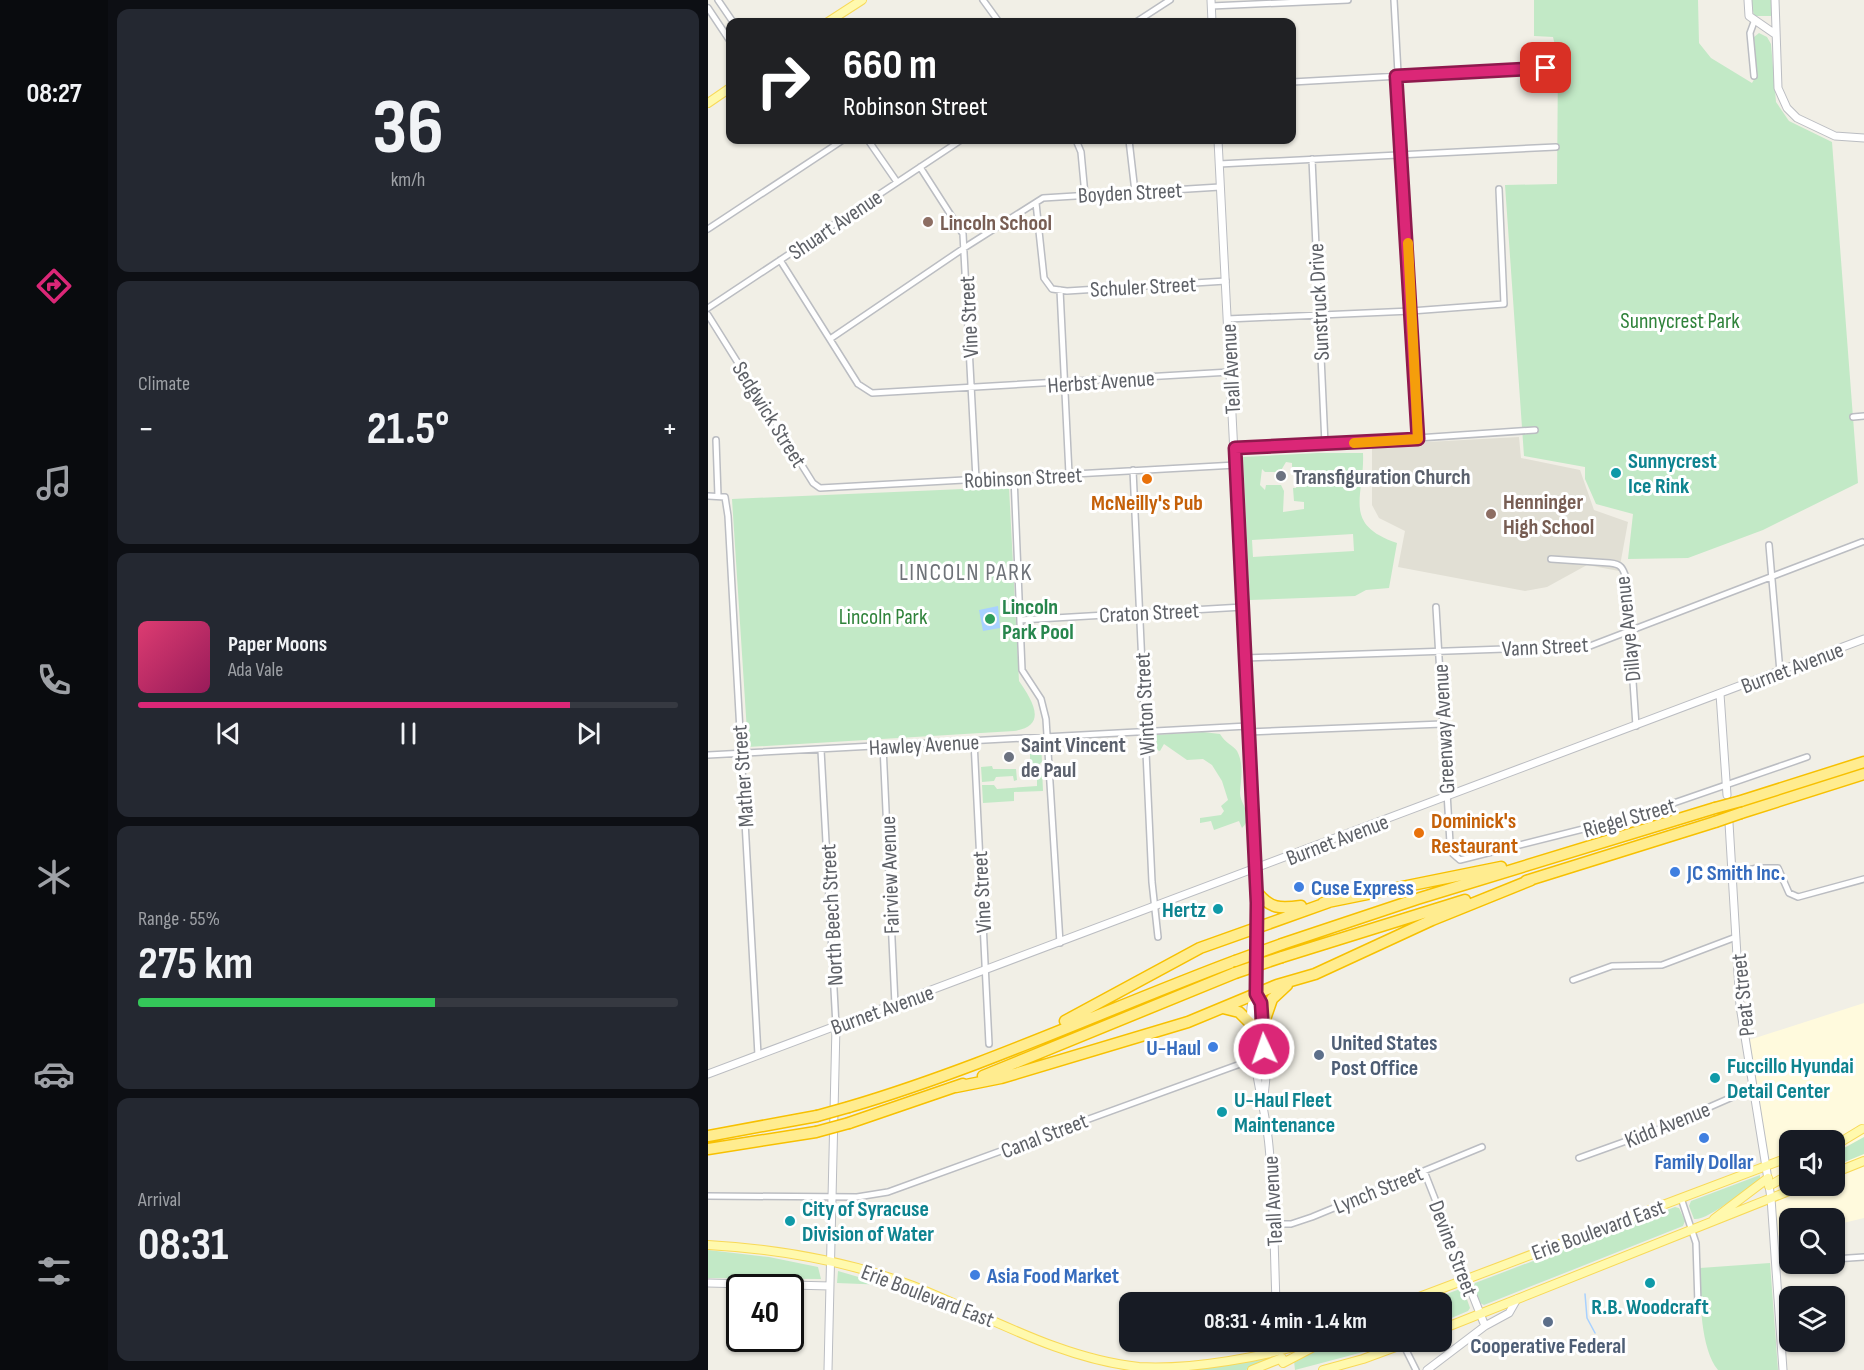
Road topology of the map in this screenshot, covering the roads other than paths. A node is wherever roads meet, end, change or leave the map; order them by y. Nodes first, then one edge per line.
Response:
1 (718, 0) edge
2 (862, 0) edge
3 (983, 0) edge
4 (1170, 0) edge
5 (1348, 0) edge
6 (1394, 0) edge
7 (1748, 0) edge
8 (1775, 0) edge
9 (1211, 3) edge
10 (708, 8) edge
11 (730, 18) edge
12 (834, 18) edge
13 (996, 18) edge
14 (1142, 18) edge
15 (1212, 18) edge
16 (1754, 22) junction
17 (726, 25) edge
18 (722, 28) junction
19 (726, 34) edge
20 (1775, 34) junction
21 (1546, 68) dead end
22 (1396, 76) junction
23 (1754, 76) dead end
24 (1296, 82) edge
25 (726, 91) edge
26 (708, 103) edge
27 (1864, 138) edge
28 (837, 144) edge
29 (871, 144) edge
30 (955, 144) edge
31 (1078, 144) edge
32 (1130, 144) edge
33 (1218, 144) edge
34 (1556, 147) dead end
35 (1402, 154) junction
36 (1311, 159) junction
37 (1219, 164) junction
38 (920, 167) junction
39 (897, 182) junction
40 (1220, 187) junction
41 (1499, 189) dead end
42 (1135, 192) junction
43 (1085, 195) junction
44 (1036, 202) junction
45 (708, 229) edge
46 (964, 248) junction
47 (780, 260) junction
48 (1226, 281) junction
49 (1060, 290) junction
50 (708, 308) edge
51 (1411, 311) junction
52 (708, 315) edge
53 (1319, 315) junction
54 (1227, 319) junction
55 (830, 339) junction
56 (1230, 372) junction
57 (1065, 383) junction
58 (971, 389) junction
59 (1864, 416) edge
60 (1853, 417) dead end
61 (1535, 430) dead end
62 (1418, 439) junction
63 (716, 440) dead end
64 (1325, 444) junction
65 (1235, 448) junction
66 (1236, 465) junction
67 (1133, 470) junction
68 (1069, 474) junction
69 (1014, 477) junction
70 (976, 479) junction
71 (813, 483) joint
72 (708, 496) edge
73 (718, 496) junction
74 (1863, 542) edge
75 (1769, 545) dead end
76 (1551, 559) dead end
77 (1772, 577) junction
78 (1243, 607) junction
79 (1436, 607) dead end
80 (1139, 612) junction
81 (1020, 620) junction
82 (1630, 629) junction
83 (1864, 639) edge
84 (1439, 651) junction
85 (1245, 658) junction
86 (1780, 672) junction
87 (1720, 694) junction
88 (1442, 724) junction
89 (1636, 726) junction
90 (1248, 729) junction
91 (1146, 731) junction
92 (1048, 737) junction
93 (974, 741) junction
94 (883, 746) junction
95 (821, 750) junction
96 (740, 754) junction
97 (708, 755) edge
98 (1807, 757) dead end
99 (1864, 762) edge
100 (1864, 774) edge
101 (1726, 786) junction
102 (1727, 795) dead end
103 (1446, 798) junction
104 (1729, 823) dead end
105 (1451, 850) joint
106 (1546, 859) junction
107 (1255, 870) junction
108 (1732, 874) junction
109 (1864, 879) edge
110 (1531, 880) junction
111 (1256, 891) junction
112 (1329, 902) junction
113 (1154, 908) junction
114 (1257, 930) junction
115 (1158, 937) dead end
116 (1736, 938) junction
117 (1060, 943) junction
118 (984, 971) junction
119 (1574, 980) dead end
120 (1291, 982) junction
121 (1256, 994) junction
122 (896, 1004) junction
123 (1223, 1008) junction
124 (1251, 1024) junction
125 (1263, 1024) junction
126 (836, 1026) junction
127 (1029, 1041) junction
128 (989, 1044) dead end
129 (758, 1055) junction
130 (1254, 1059) junction
131 (708, 1074) edge
132 (956, 1087) junction
133 (1754, 1088) junction
134 (1263, 1101) junction
135 (1863, 1128) edge
136 (1845, 1135) edge
137 (708, 1136) edge
138 (1845, 1139) edge
139 (1482, 1146) dead end
140 (708, 1149) edge
141 (1580, 1158) dead end
142 (1779, 1161) edge
143 (1864, 1161) edge
144 (1766, 1166) junction
145 (1845, 1169) edge
146 (1424, 1171) junction
147 (1779, 1178) edge
148 (1768, 1182) junction
149 (1779, 1195) edge
150 (708, 1196) edge
151 (831, 1197) junction
152 (1681, 1198) junction
153 (1771, 1198) junction
154 (1712, 1221) junction
155 (1273, 1224) junction
156 (1693, 1229) junction
157 (708, 1245) edge
158 (1864, 1257) edge
159 (1845, 1258) edge
160 (830, 1261) junction
161 (1776, 1263) junction
162 (1779, 1263) edge
163 (1466, 1278) junction
164 (708, 1283) edge
165 (830, 1286) junction
166 (1276, 1292) edge
167 (1431, 1292) edge
168 (1517, 1299) junction
169 (1698, 1304) dead end
170 (1480, 1314) junction
171 (1452, 1325) edge
172 (1485, 1326) junction
173 (1376, 1352) edge
174 (1407, 1352) edge
175 (1282, 1354) edge
176 (1144, 1369) edge
177 (828, 1370) edge
178 (1252, 1370) edge
179 (1323, 1370) edge
180 (1416, 1370) edge
181 (1427, 1370) edge
182 (1783, 1370) edge

1 - 11 street
2 - 12 main road
3 - 13 street
4 - 14 street
5 - 9 street
6 - 22 street
7 - 16 street
8 - 20 street
9 - 15 street
10 - 18 street
16 - 20 street
16 - 23 street
17 - 18 street
18 - 19 street
20 - 27 street
21 - 22 street
22 - 24 street
22 - 35 street
25 - 26 main road
28 - 45 street
29 - 39 street
30 - 38 street, Shuart Avenue
31 - 43 street
32 - 42 street
33 - 37 street, Teall Avenue
34 - 35 street
35 - 36 street
35 - 51 street
36 - 37 street
36 - 53 street, Sunstruck Drive
37 - 40 street, Teall Avenue
38 - 39 street, Shuart Avenue
38 - 46 street, Vine Street
39 - 47 street, Shuart Avenue
40 - 42 street, Boyden Street
40 - 48 street, Teall Avenue
41 - 51 street
42 - 43 street, Boyden Street
43 - 44 street, Boyden Street
44 - 46 street, Boyden Street
44 - 49 street
46 - 55 street, Boyden Street
46 - 58 street, Vine Street
47 - 50 street, Shuart Avenue
47 - 55 street, Herbst Avenue
48 - 49 street, Schuler Street
48 - 54 street, Teall Avenue
49 - 57 street
51 - 53 street
51 - 62 street
52 - 71 street, Sedgwick Street
53 - 54 street
53 - 64 street, Sunstruck Drive
54 - 56 street, Teall Avenue
55 - 58 street, Herbst Avenue
56 - 57 street, Herbst Avenue
56 - 65 street, Teall Avenue
57 - 58 street, Herbst Avenue
57 - 68 street
58 - 70 street, Vine Street
59 - 60 street
61 - 62 street
62 - 64 street
63 - 73 street
64 - 65 street
65 - 66 street, Teall Avenue
66 - 67 street, Robinson Street
66 - 78 street, Teall Avenue
67 - 68 street, Robinson Street
67 - 80 street, Winton Street
68 - 69 street, Robinson Street
69 - 70 street, Robinson Street
69 - 81 street
70 - 71 street, Robinson Street
72 - 73 street
73 - 96 street, Mather Street
74 - 77 street, Vann Street
75 - 77 street
76 - 82 street, Dillaye Avenue
77 - 82 street, Vann Street
77 - 86 street
78 - 80 street, Craton Street
78 - 85 street, Teall Avenue
79 - 84 street, Greenway Avenue
80 - 81 street, Craton Street
80 - 91 street, Winton Street
81 - 92 street
82 - 84 street, Vann Street
82 - 89 street, Dillaye Avenue
83 - 86 street, Burnet Avenue
84 - 85 street, Vann Street
84 - 88 street, Greenway Avenue
85 - 90 street, Teall Avenue
86 - 87 street, Burnet Avenue
87 - 89 street, Burnet Avenue
87 - 101 street
88 - 90 street, Hawley Avenue
88 - 103 street, Greenway Avenue
89 - 103 street, Burnet Avenue
90 - 91 street, Hawley Avenue
90 - 107 street, Teall Avenue
91 - 92 street, Hawley Avenue
91 - 113 street, Winton Street
92 - 93 street, Hawley Avenue
92 - 117 street
93 - 94 street, Hawley Avenue
93 - 118 street, Vine Street
94 - 95 street, Hawley Avenue
94 - 122 street, Fairview Avenue
95 - 96 street, Hawley Avenue
95 - 126 street, North Beech Street
96 - 97 street, Hawley Avenue
96 - 129 street, Mather Street
98 - 101 street, Riegel Street
99 - 106 highway, bridge
100 - 110 highway, bridge
101 - 102 street
101 - 105 street, Riegel Street
103 - 105 street, Greenway Avenue
103 - 107 street, Burnet Avenue
104 - 108 street, Peat Street
106 - 112 highway
106 - 127 highway, bridge
107 - 111 street, Teall Avenue
107 - 113 street, Burnet Avenue
108 - 109 street
108 - 116 street, Peat Street
110 - 120 highway
110 - 132 highway, bridge
111 - 112 highway
111 - 114 street, Teall Avenue
112 - 114 highway
113 - 115 street, Winton Street
113 - 117 street, Burnet Avenue
114 - 121 street, Teall Avenue
114 - 127 highway
116 - 119 street
116 - 133 street, Peat Street
117 - 118 street, Burnet Avenue
118 - 122 street, Burnet Avenue
118 - 128 street, Vine Street
120 - 121 highway
120 - 125 highway
121 - 123 highway
121 - 124 street, Teall Avenue
121 - 125 street, Teall Avenue
122 - 126 street, Burnet Avenue
123 - 124 highway
123 - 132 highway
124 - 130 street, Teall Avenue
125 - 134 street, Teall Avenue
126 - 129 street, Burnet Avenue
126 - 151 street, North Beech Street
127 - 137 highway, bridge
129 - 131 street, Burnet Avenue
130 - 134 street, Teall Avenue
130 - 151 street, Canal Street
132 - 140 highway, bridge
133 - 141 street, Kidd Avenue
133 - 144 street, Peat Street
134 - 155 street, Teall Avenue
135 - 136 main road
135 - 138 main road
139 - 146 street, Lynch Street
142 - 144 main road, Erie Boulevard East
143 - 145 main road
144 - 148 street, Peat Street
144 - 152 main road, Erie Boulevard East
146 - 155 street, Lynch Street
146 - 163 street, Devine Street
147 - 148 main road
148 - 153 street, Peat Street
148 - 154 main road
149 - 153 main road, Erie Boulevard East
150 - 151 street, Canal Street
151 - 160 street, North Beech Street
152 - 156 street
152 - 163 main road, Erie Boulevard East
153 - 154 main road, Erie Boulevard East
153 - 161 street, Peat Street
154 - 156 main road, Erie Boulevard East
155 - 166 street, Teall Avenue
156 - 168 main road, Erie Boulevard East
156 - 169 street
157 - 160 main road, Erie Boulevard East
158 - 159 street
160 - 165 street, North Beech Street
160 - 176 main road, Erie Boulevard East
161 - 162 street
161 - 182 street, Peat Street
163 - 167 main road, Erie Boulevard East
163 - 170 street, Devine Street
164 - 165 street
165 - 177 street, North Beech Street
168 - 170 main road, Erie Boulevard East
168 - 172 street
170 - 171 main road, Erie Boulevard East
170 - 172 street, Devine Street
172 - 181 street
173 - 179 main road
174 - 180 street
175 - 176 main road, Erie Boulevard East
175 - 178 main road

